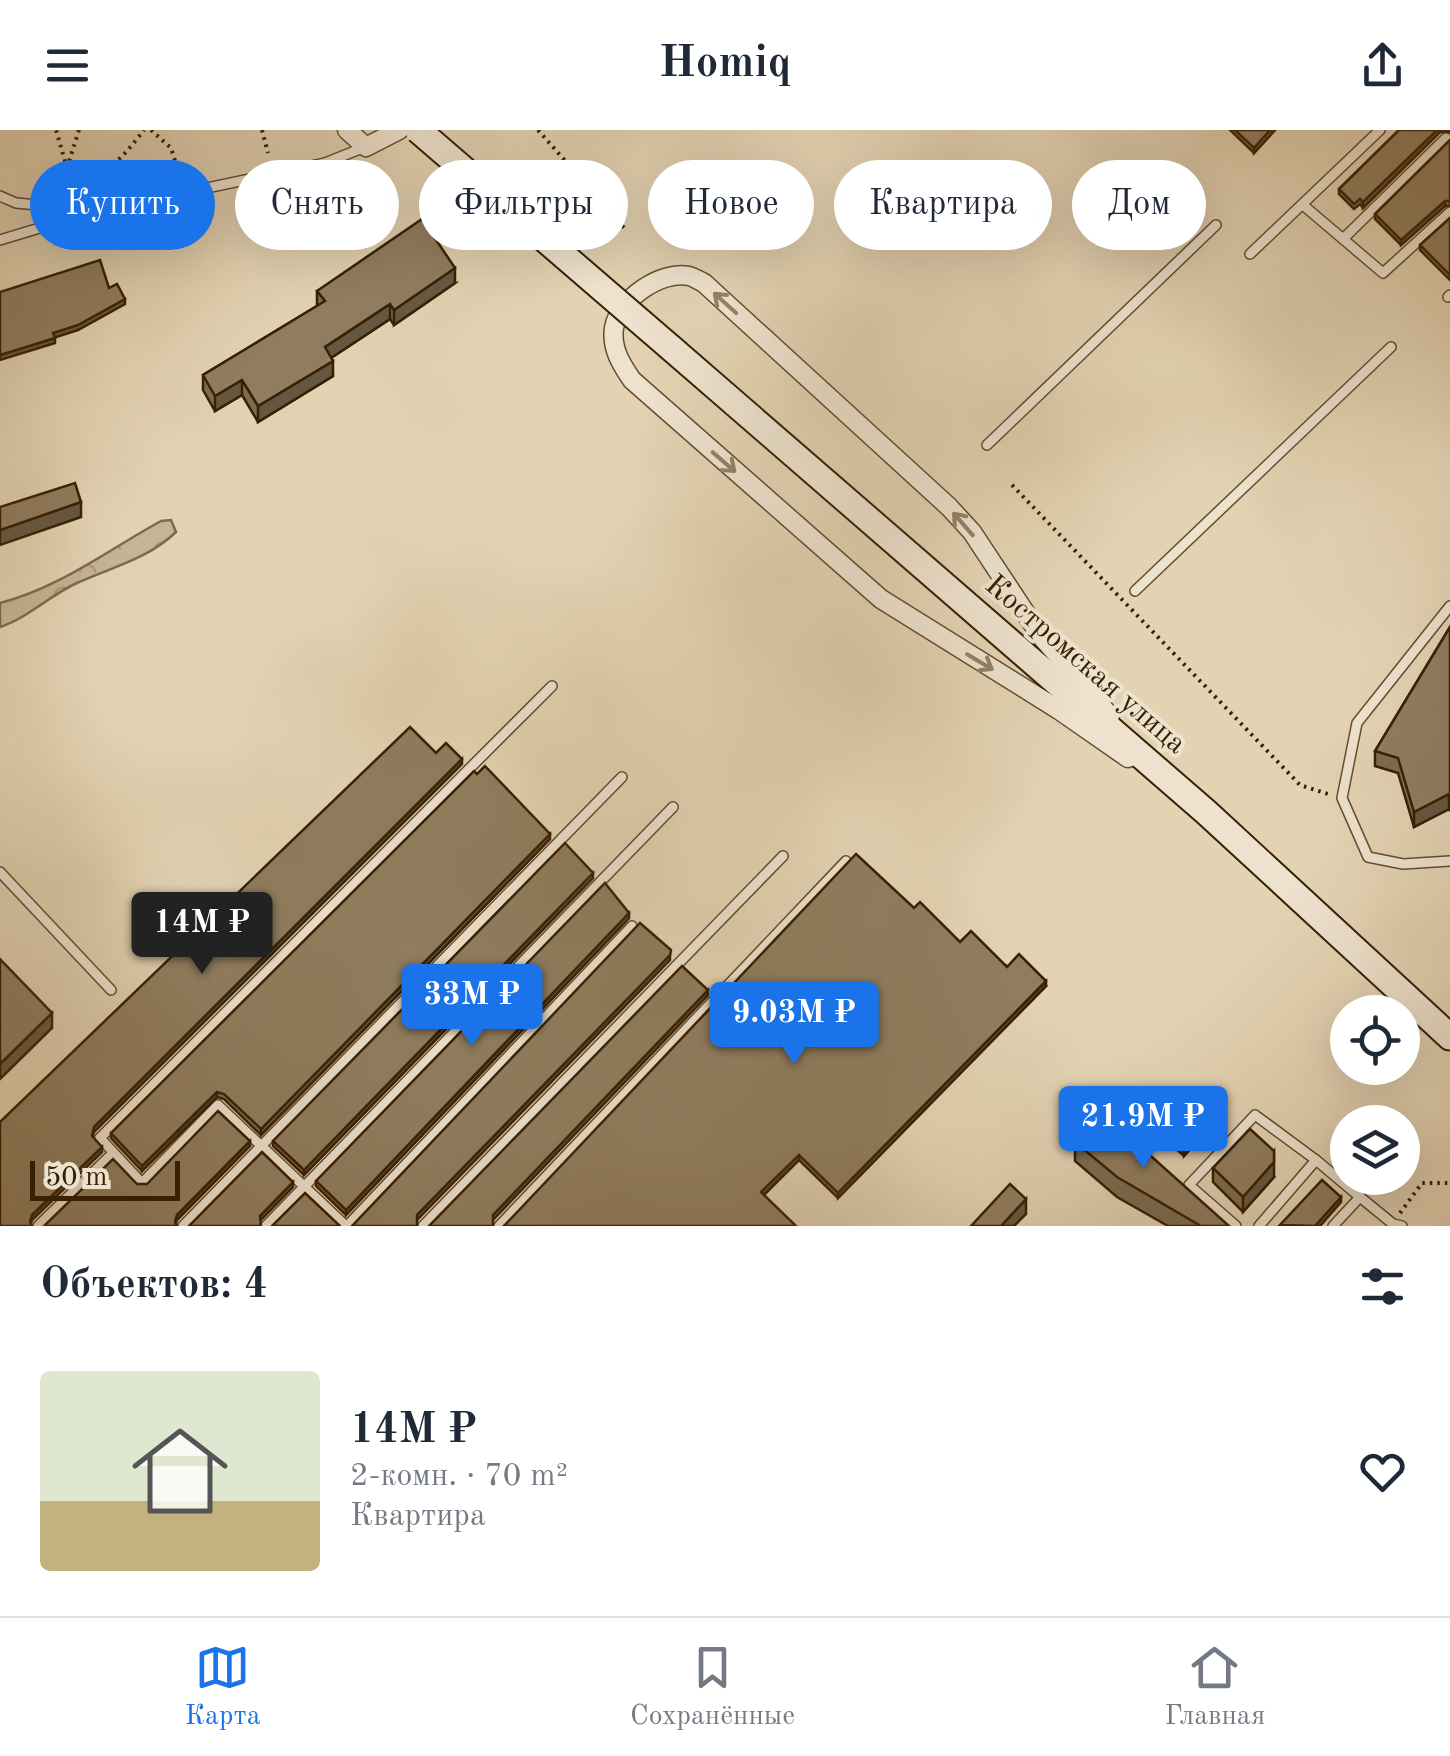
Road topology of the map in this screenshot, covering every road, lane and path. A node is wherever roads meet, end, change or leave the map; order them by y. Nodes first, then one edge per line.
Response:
1 (56, 130) edge
2 (79, 130) edge
3 (148, 130) edge
4 (262, 130) edge
5 (347, 130) edge
6 (399, 130) edge
7 (418, 130) edge
8 (538, 130) edge
9 (1376, 131) edge
10 (1446, 138) edge
11 (366, 147) junction
12 (268, 153) dead end
13 (65, 160) edge
14 (70, 160) edge
15 (119, 160) edge
16 (175, 160) edge
17 (564, 160) edge
18 (215, 188) edge
19 (0, 196) edge
20 (30, 204) edge
21 (1302, 206) junction
22 (1450, 212) edge
23 (1216, 225) dead end
24 (30, 231) edge
25 (0, 240) edge
26 (1343, 240) junction
27 (1250, 254) dead end
28 (1391, 347) dead end
29 (987, 445) dead end
30 (1012, 484) dead end
31 (1135, 590) dead end
32 (1450, 606) edge
33 (552, 686) dead end
34 (1152, 766) junction
35 (622, 777) dead end
36 (1342, 798) junction
37 (673, 807) dead end
38 (1206, 812) junction
39 (782, 856) dead end
40 (846, 860) edge
41 (1450, 861) edge
42 (0, 872) edge
43 (632, 926) edge
44 (111, 990) dead end
45 (1450, 1037) edge
46 (261, 1146) junction
47 (113, 1152) junction
48 (1316, 1160) junction
49 (1450, 1183) edge
50 (304, 1186) junction
51 (1360, 1197) junction
52 (1395, 1225) edge
53 (38, 1226) edge
54 (182, 1226) edge
55 (266, 1226) edge
56 (347, 1226) edge
57 (423, 1226) edge
58 (500, 1226) edge
59 (1236, 1226) edge
60 (1259, 1226) edge
61 (1334, 1226) edge

1 - 13 path
2 - 14 path
3 - 15 path
3 - 16 path
4 - 12 path
5 - 11 street
6 - 11 street
7 - 34 main road, Костромская улица, bridge
8 - 17 path
9 - 21 lane
10 - 26 lane
11 - 18 lane
19 - 20 lane
21 - 26 lane
21 - 27 lane
22 - 26 lane
23 - 29 lane
24 - 25 lane
28 - 31 lane
30 - 36 path
32 - 36 lane
33 - 47 lane
34 - 38 main road, Костромская улица
34 -> 38 street
35 - 46 lane
36 - 41 lane
37 - 50 lane
38 - 45 main road, Костромская улица
39 - 57 lane
40 - 58 lane
42 - 44 lane
43 - 56 lane
46 - 47 lane
46 - 50 lane
46 - 54 lane
47 - 53 lane
48 - 51 lane
48 - 59 lane
48 - 60 lane
49 - 52 path
50 - 55 lane
50 - 56 lane
51 - 52 lane
51 - 61 lane

